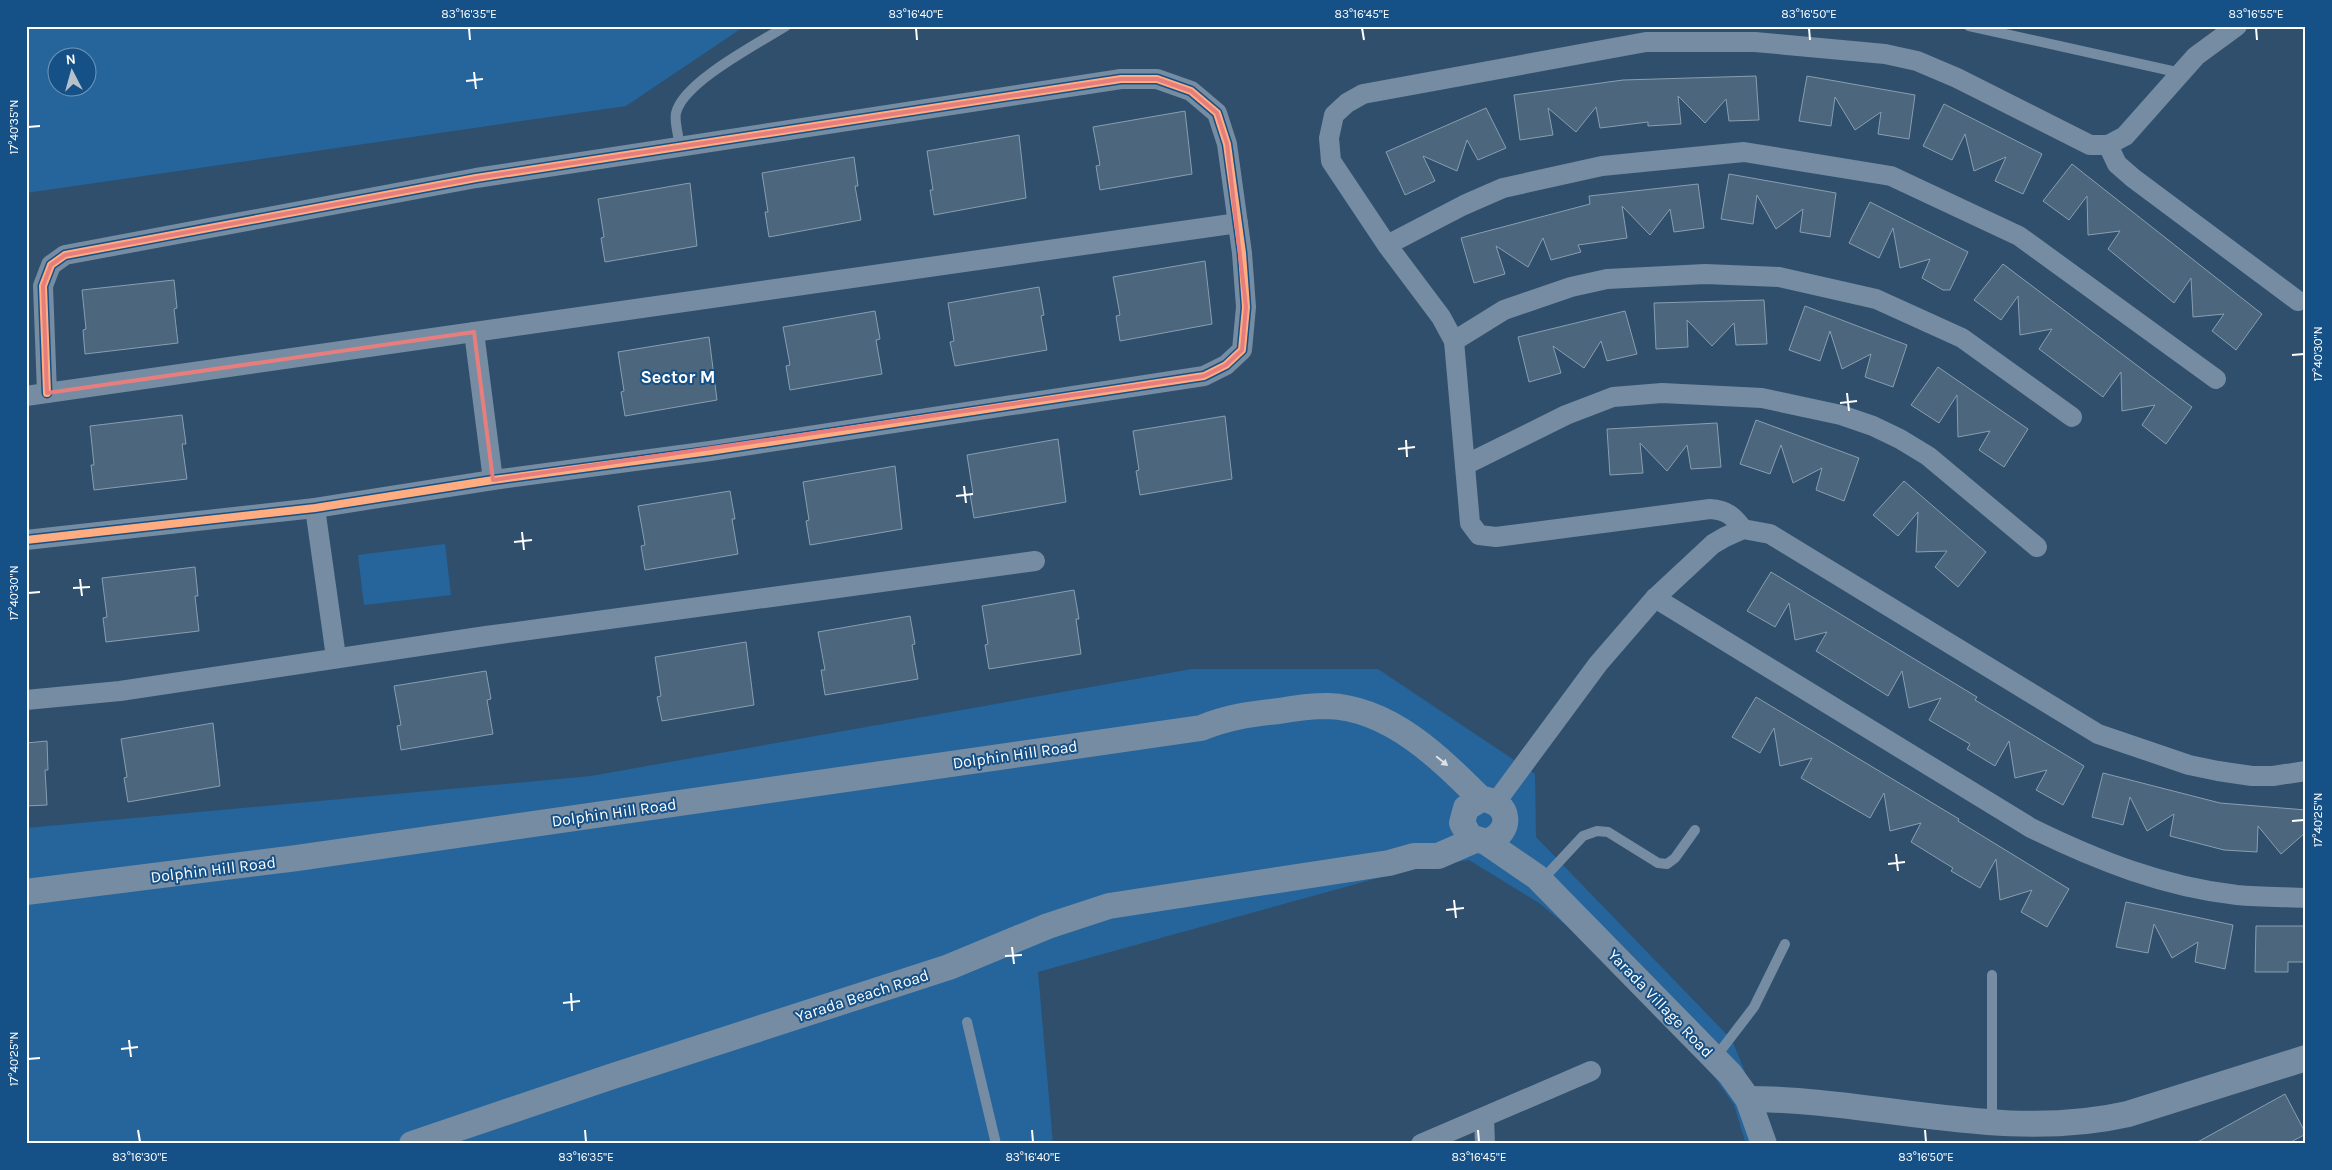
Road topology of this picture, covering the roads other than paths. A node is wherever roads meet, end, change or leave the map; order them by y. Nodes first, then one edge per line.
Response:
1 (786, 26) edge
2 (1969, 26) edge
3 (2237, 26) edge
4 (2181, 73) junction
5 (2108, 145) junction
6 (680, 147) junction
7 (1238, 222) junction
8 (1387, 245) junction
9 (2298, 301) dead end
10 (474, 332) junction
11 (1454, 341) junction
12 (2216, 379) dead end
13 (47, 393) junction
14 (26, 396) edge
15 (2072, 417) dead end
16 (1465, 465) junction
17 (492, 480) junction
18 (315, 508) junction
19 (1743, 529) junction
20 (26, 540) edge
21 (2037, 547) dead end
22 (1036, 561) dead end
23 (1654, 598) junction
24 (336, 657) junction
25 (26, 700) edge
26 (2306, 771) edge
27 (1481, 821) junction
28 (1695, 830) dead end
29 (1539, 879) junction
30 (26, 892) edge
31 (2306, 898) edge
32 (1785, 944) dead end
33 (1992, 976) dead end
34 (967, 1022) dead end
35 (1716, 1058) junction
36 (2306, 1058) edge
37 (1591, 1071) dead end
38 (1748, 1099) junction
39 (1484, 1118) junction
40 (1992, 1123) junction
41 (412, 1144) edge
42 (996, 1144) edge
43 (1421, 1144) edge
44 (1485, 1144) edge
45 (1764, 1144) edge

1 - 6 lane
2 - 4 lane
3 - 4 street
4 - 5 street
5 - 8 street
5 - 9 street
6 - 7 street
6 - 13 street
7 - 10 street
7 - 17 street
8 - 11 street
8 - 12 street
10 - 13 street
10 - 17 street
11 - 15 street
11 - 16 street
13 - 14 street
16 - 19 street
16 - 21 street
17 - 18 street
18 - 20 street
18 - 24 street
19 - 23 street
19 - 26 street
22 - 24 street
23 - 27 street
23 - 31 street
24 - 25 street
27 - 29 street, Yarada Village Road
27 - 30 street, Dolphin Hill Road
27 - 41 street, Yarada Beach Road
28 - 29 lane
29 - 35 street, Yarada Village Road
32 - 35 lane
33 - 40 lane
34 - 42 lane
35 - 38 street, Yarada Village Road
36 - 40 street
37 - 39 street
38 - 40 street
38 - 45 street, Yarada Village Road
39 - 43 street
39 - 44 street

